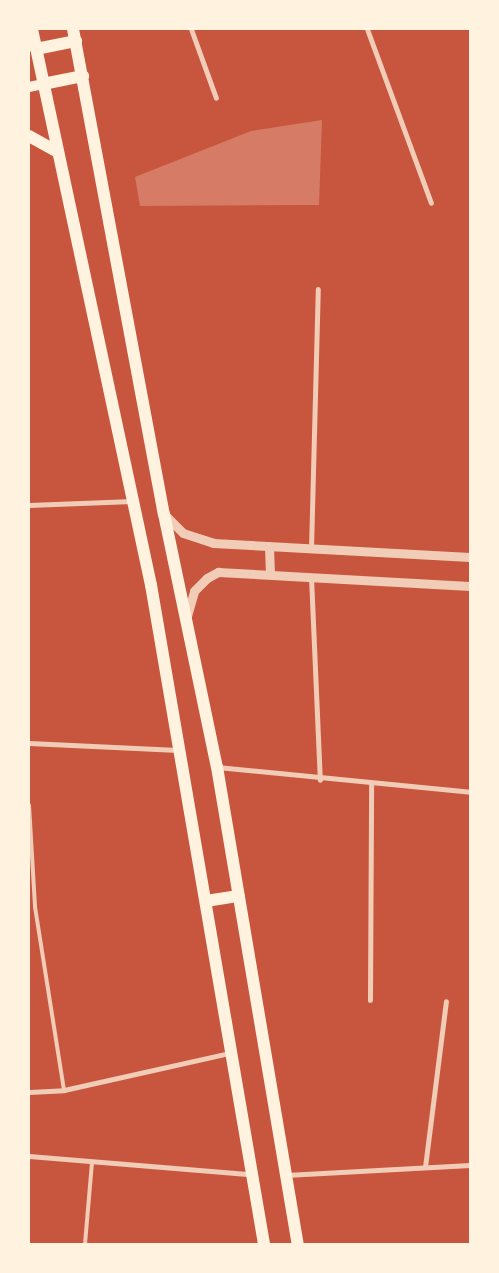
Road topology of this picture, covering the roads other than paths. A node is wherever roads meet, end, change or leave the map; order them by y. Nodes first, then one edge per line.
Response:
1 (32, 29) edge
2 (191, 29) edge
3 (367, 29) edge
4 (75, 35) edge
5 (32, 50) edge
6 (82, 76) junction
7 (43, 84) junction
8 (29, 87) edge
9 (216, 98) dead end
10 (29, 136) edge
11 (58, 152) junction
12 (431, 203) dead end
13 (318, 289) dead end
14 (133, 501) junction
15 (29, 505) edge
16 (164, 514) junction
17 (269, 546) junction
18 (311, 549) junction
19 (470, 557) edge
20 (270, 574) junction
21 (311, 577) junction
22 (470, 586) edge
23 (187, 616) junction
24 (29, 743) edge
25 (180, 750) junction
26 (217, 767) junction
27 (320, 780) junction
28 (371, 784) junction
29 (470, 792) edge
30 (29, 805) edge
31 (239, 896) junction
32 (206, 901) junction
33 (370, 1000) dead end
34 (446, 1001) dead end
35 (230, 1053) junction
36 (64, 1090) junction
37 (29, 1092) edge
38 (29, 1156) edge
39 (92, 1162) junction
40 (470, 1165) edge
41 (425, 1167) junction
42 (251, 1174) junction
43 (286, 1175) junction
44 (85, 1244) edge
45 (264, 1244) edge
46 (298, 1244) edge

1 - 5 main road
2 - 9 street
3 - 12 street
4 - 5 main road
4 - 6 main road
5 - 7 main road
6 - 7 main road
6 - 16 main road
7 - 8 main road
7 - 11 main road
10 - 11 main road
11 - 14 main road
13 - 18 street
14 - 15 street
14 - 25 main road
16 - 17 street
16 - 23 main road
17 - 18 street
17 - 20 street
18 - 19 street
20 - 21 street
20 - 23 street
21 - 22 street
21 - 27 street
23 - 26 main road
24 - 25 street
25 - 32 main road
26 - 27 street
26 - 31 main road
27 - 28 street
28 - 29 street
28 - 33 street
30 - 36 lane
31 - 32 main road
31 - 43 main road
32 - 35 main road
34 - 41 street
35 - 36 street
35 - 42 main road
36 - 37 street
38 - 39 street
39 - 42 street
39 - 44 lane
40 - 41 street
41 - 43 street
42 - 45 main road
43 - 46 main road

